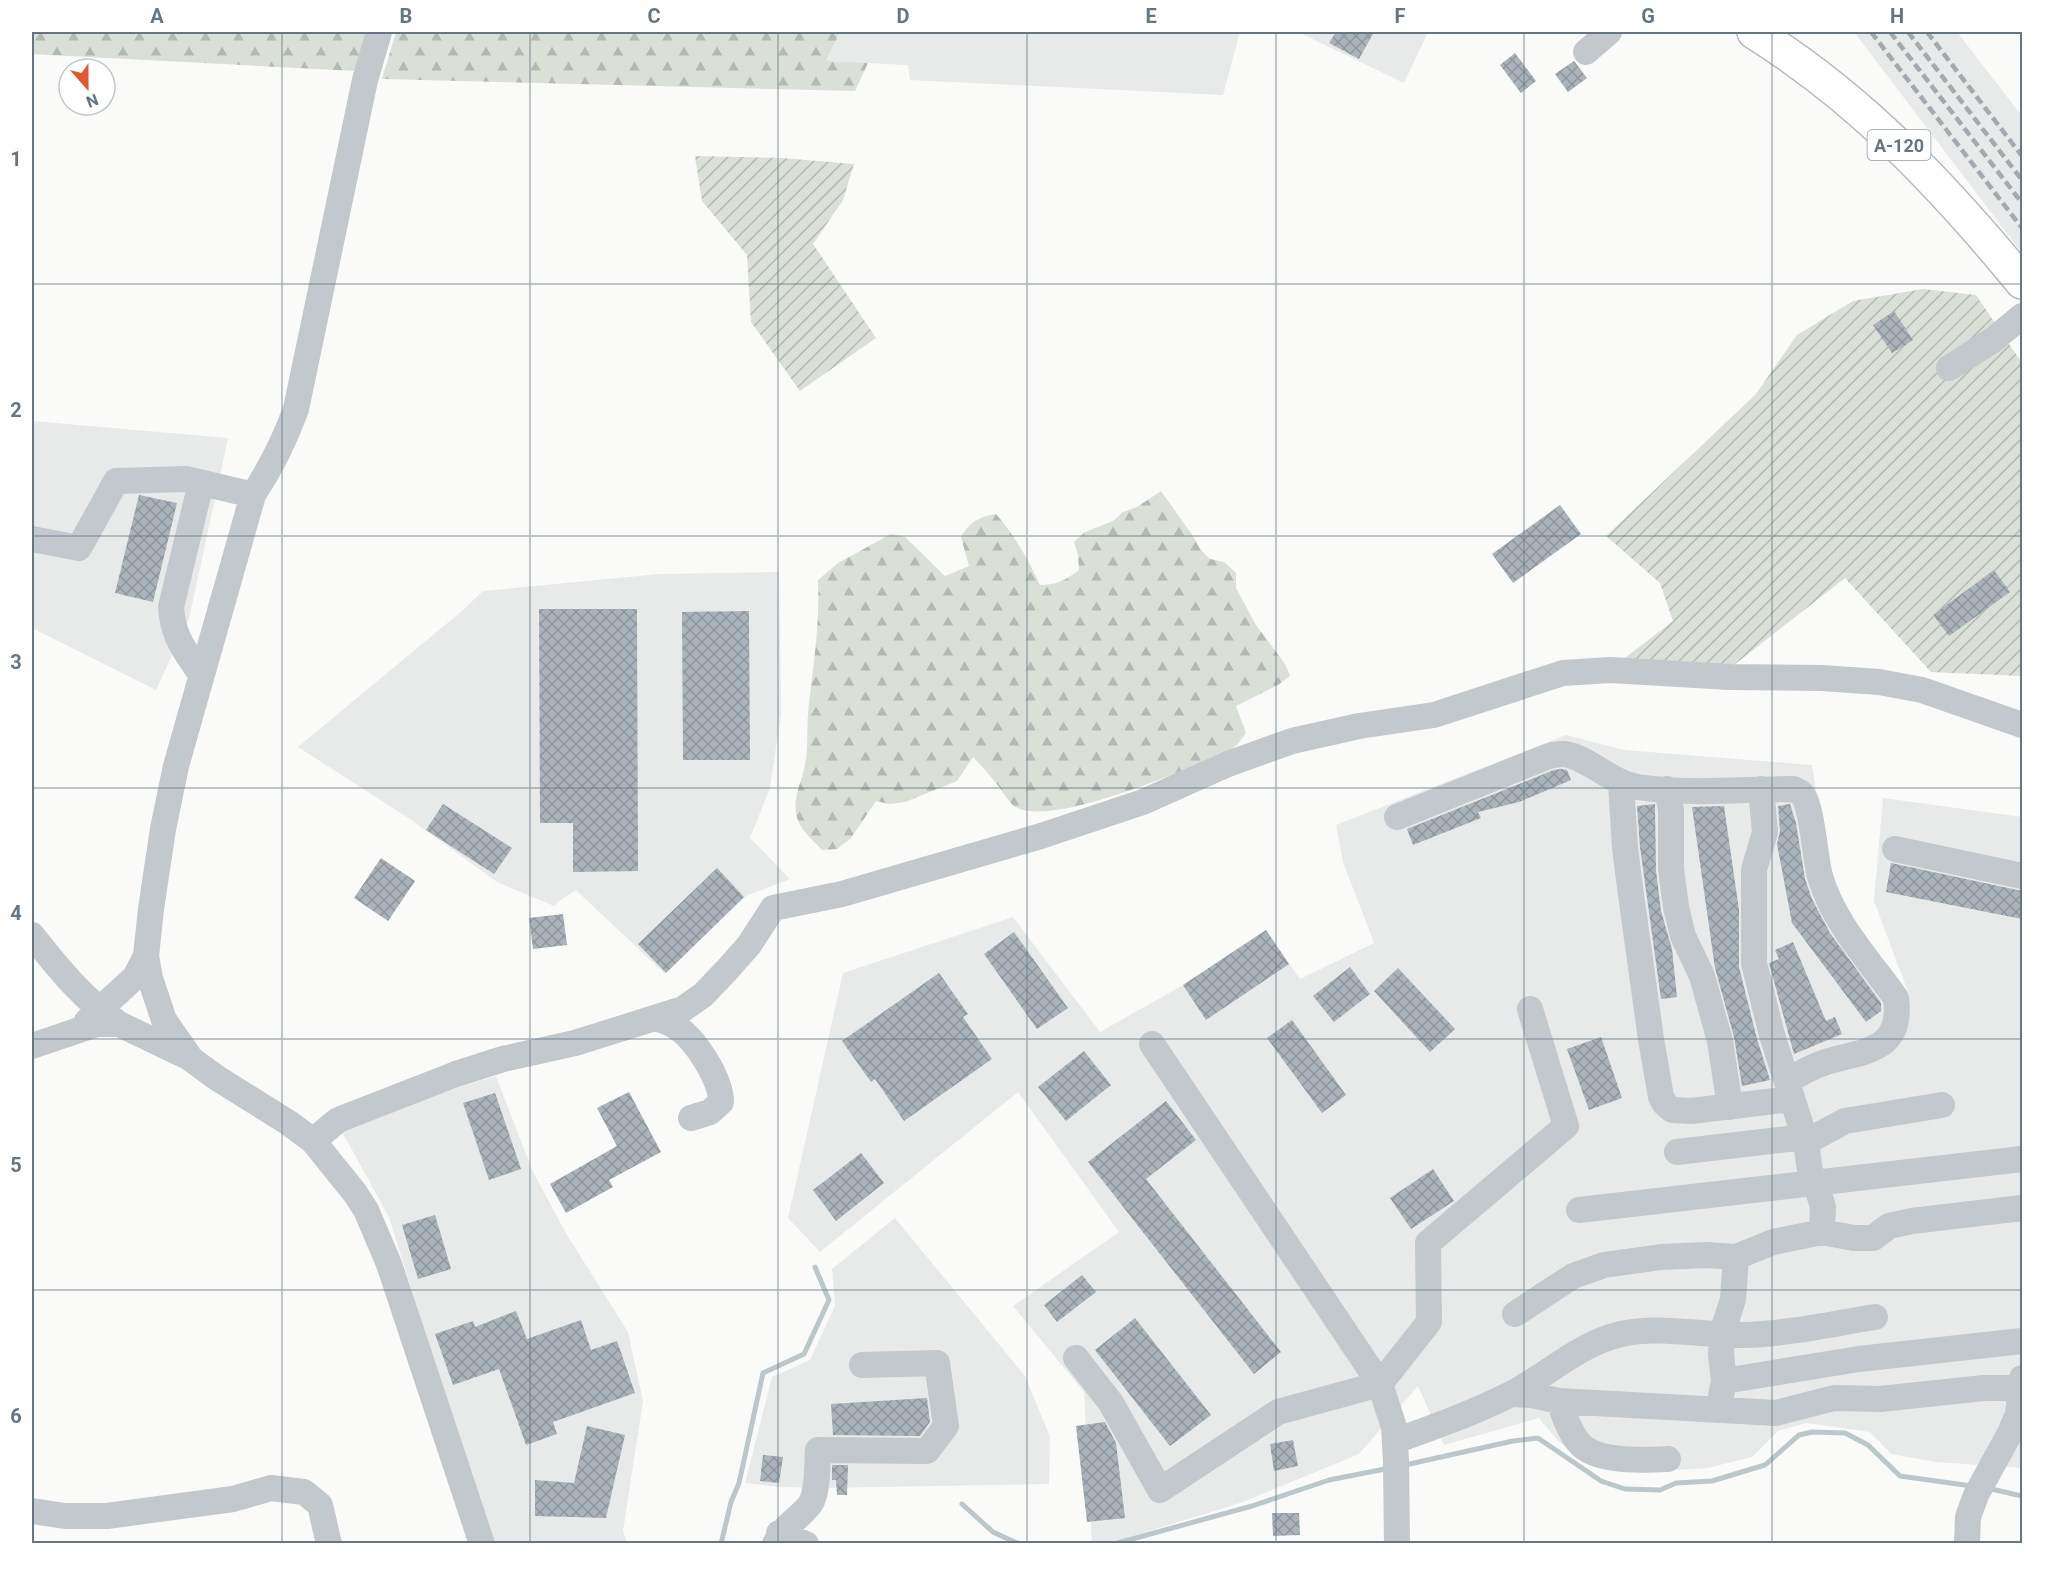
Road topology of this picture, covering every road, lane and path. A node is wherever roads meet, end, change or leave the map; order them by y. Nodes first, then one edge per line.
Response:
1 (379, 32) edge
2 (1609, 32) edge
3 (1755, 32) edge
4 (1586, 52) dead end
5 (2022, 282) edge
6 (2022, 316) edge
7 (1949, 368) dead end
8 (201, 483) junction
9 (253, 495) junction
10 (32, 538) edge
11 (201, 675) junction
12 (2022, 725) edge
13 (1621, 783) junction
14 (1667, 789) junction
15 (1761, 789) junction
16 (1397, 817) dead end
17 (1895, 849) dead end
18 (2022, 876) edge
19 (32, 935) edge
20 (146, 956) junction
21 (1530, 1009) dead end
22 (109, 1017) junction
23 (657, 1018) junction
24 (1152, 1044) dead end
25 (32, 1046) edge
26 (191, 1059) junction
27 (1790, 1090) junction
28 (1941, 1105) dead end
29 (1730, 1107) junction
30 (691, 1118) dead end
31 (1805, 1140) junction
32 (313, 1141) junction
33 (1677, 1152) dead end
34 (2022, 1159) edge
35 (1816, 1184) junction
36 (2022, 1208) edge
37 (1580, 1210) dead end
38 (1822, 1232) junction
39 (1736, 1257) junction
40 (1515, 1314) dead end
41 (1875, 1317) dead end
42 (1722, 1334) junction
43 (2022, 1341) edge
44 (1076, 1358) dead end
45 (862, 1365) dead end
46 (1724, 1381) junction
47 (2022, 1383) edge
48 (1380, 1384) junction
49 (1511, 1394) junction
50 (1558, 1401) junction
51 (1718, 1410) junction
52 (1394, 1434) junction
53 (1668, 1459) dead end
54 (32, 1511) edge
55 (777, 1538) edge
56 (329, 1544) edge
57 (482, 1544) edge
58 (806, 1544) edge
59 (1396, 1544) edge
60 (1967, 1544) edge

1 - 9 street
2 - 4 street
3 - 5 main road, А-120
6 - 7 street
8 - 9 street
8 - 10 street
8 - 11 street
9 - 11 street
11 - 20 street
12 - 23 street
13 - 14 street
13 - 16 street
13 - 29 street
14 - 15 street
14 - 29 street
15 - 27 street
15 - 27 street
17 - 18 street
19 - 22 street
20 - 22 street
20 - 26 street
21 - 48 street
22 - 25 street
22 - 26 street
23 - 30 street
23 - 32 street
24 - 48 street
26 - 32 street
27 - 29 street
27 - 31 street
28 - 31 street
31 - 33 street
31 - 35 street
32 - 57 street
34 - 35 street
35 - 37 street
35 - 38 street
36 - 38 street
38 - 39 street
39 - 40 street
39 - 42 street
41 - 42 street
42 - 46 street
42 - 49 street
43 - 46 street
44 - 48 street
45 - 55 street
46 - 51 street
47 - 51 street
47 - 60 street
48 - 52 street
49 - 50 street
49 - 52 street
50 - 51 street
50 - 53 street
52 - 59 street
54 - 56 street
55 - 58 street

